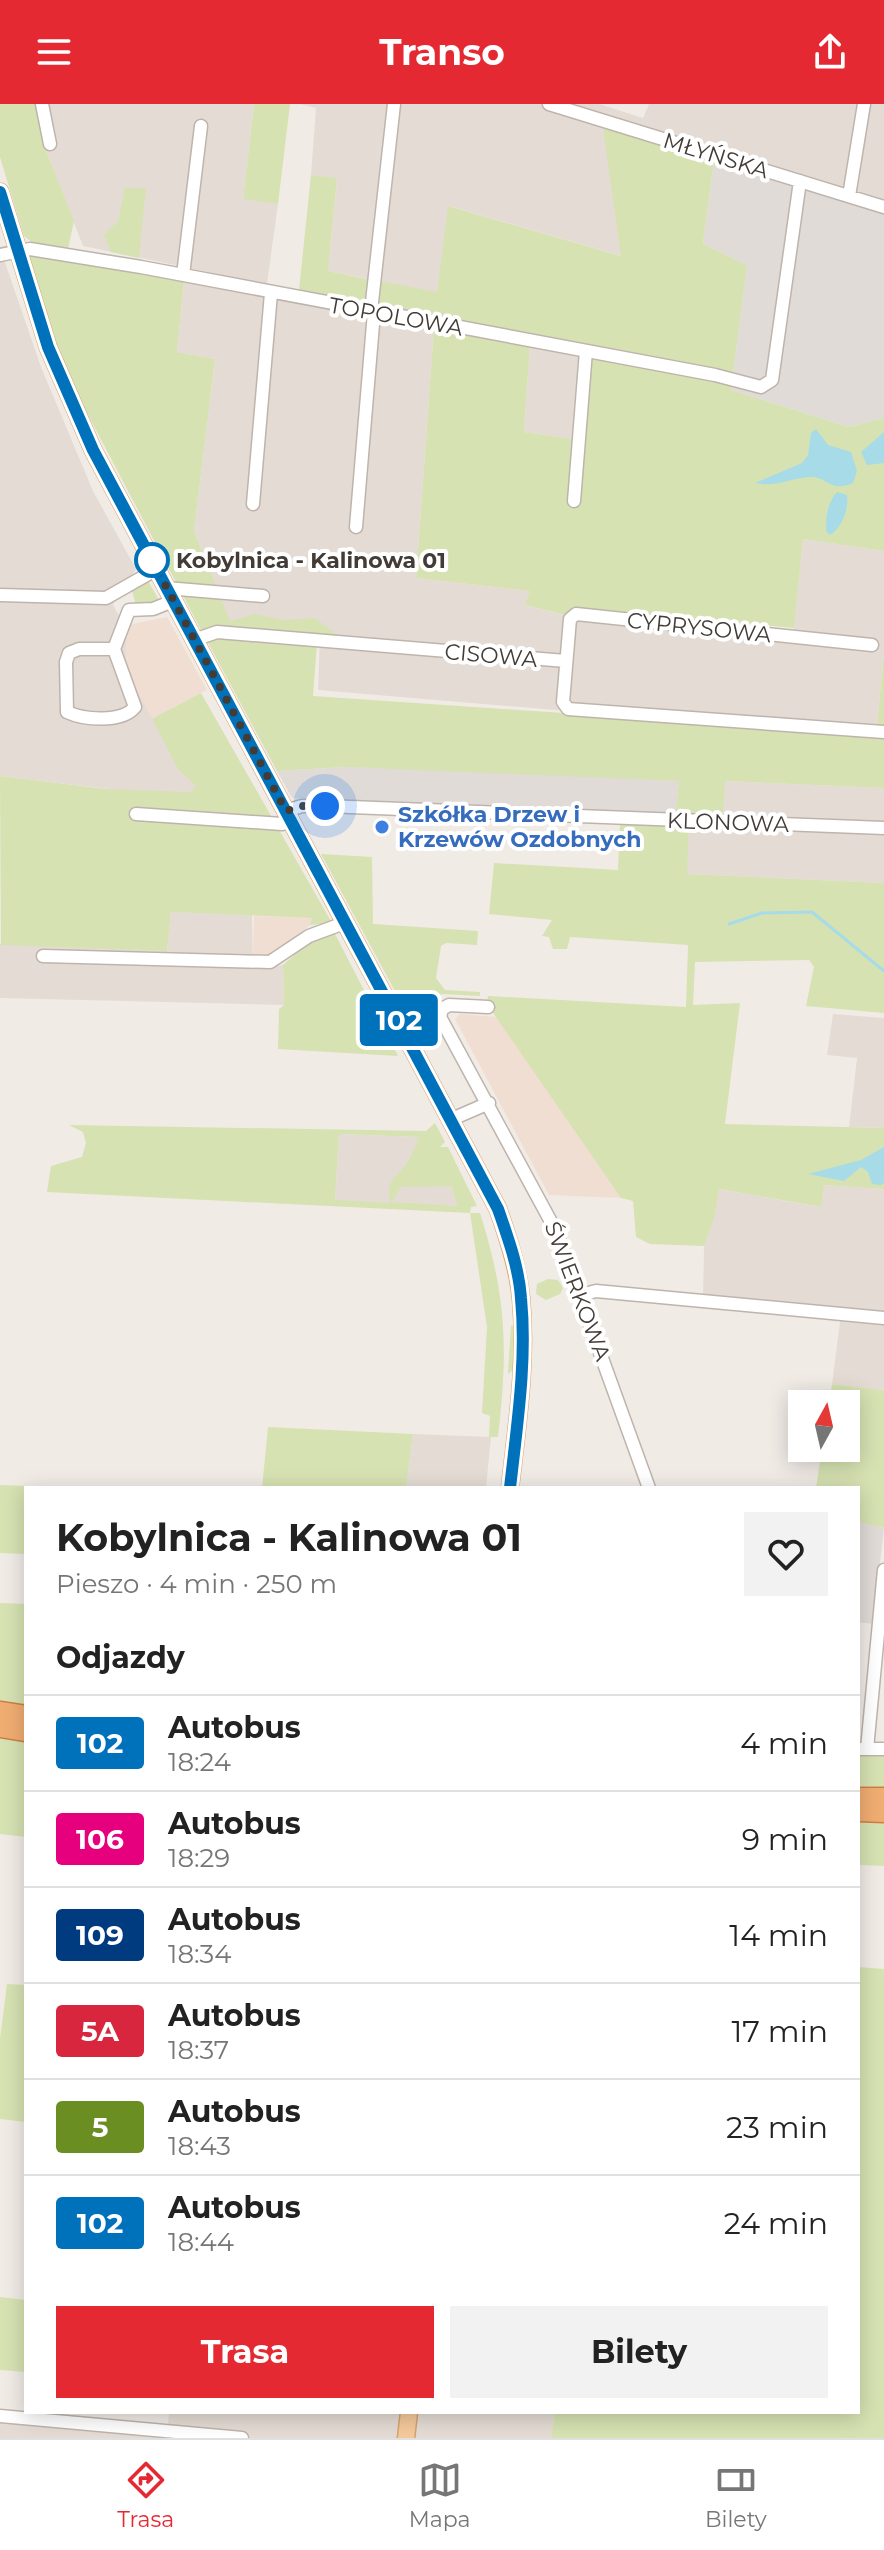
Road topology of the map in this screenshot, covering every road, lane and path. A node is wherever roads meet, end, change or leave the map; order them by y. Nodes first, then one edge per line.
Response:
1 (42, 104) edge
2 (394, 104) edge
3 (549, 104) edge
4 (864, 104) edge
5 (201, 126) dead end
6 (50, 144) dead end
7 (800, 181) junction
8 (0, 192) edge
9 (849, 196) junction
10 (884, 207) edge
11 (18, 252) junction
12 (0, 255) edge
13 (183, 275) junction
14 (271, 293) junction
15 (373, 312) junction
16 (586, 351) junction
17 (574, 501) dead end
18 (253, 504) dead end
19 (356, 527) dead end
20 (157, 569) junction
21 (123, 589) junction
22 (170, 594) junction
23 (0, 595) edge
24 (263, 596) dead end
25 (129, 610) junction
26 (194, 640) junction
27 (872, 645) dead end
28 (114, 649) junction
29 (566, 661) junction
30 (884, 732) edge
31 (136, 814) dead end
32 (289, 816) junction
33 (884, 828) edge
34 (347, 922) junction
35 (43, 956) dead end
36 (488, 1007) dead end
37 (489, 1103) junction
38 (452, 1119) junction
39 (580, 1295) junction
40 (884, 1318) edge
41 (510, 1486) edge
42 (648, 1486) edge
43 (884, 1570) edge
44 (0, 1711) edge
45 (24, 1715) edge
46 (0, 1728) edge
47 (24, 1732) edge
48 (862, 1749) edge
49 (884, 1749) edge
50 (860, 1797) edge
51 (884, 1797) edge
52 (860, 1812) edge
53 (884, 1813) edge
54 (409, 2414) edge
55 (0, 2416) edge
56 (157, 2434) edge
57 (242, 2438) edge
58 (406, 2438) edge

1 - 6 street
2 - 15 street
3 - 7 street, MŁYŃSKA
4 - 9 street
5 - 13 street
7 - 9 street, MŁYŃSKA
7 - 16 street, TOPOLOWA
8 - 11 main road
9 - 10 street, MŁYŃSKA
11 - 12 street, TOPOLOWA
11 - 13 street, TOPOLOWA
11 - 20 main road
13 - 14 street, TOPOLOWA
14 - 15 street, TOPOLOWA
14 - 18 street
15 - 16 street, TOPOLOWA
15 - 19 street
16 - 17 street
20 - 21 street
20 - 22 main road
21 - 23 street
21 - 25 street
22 - 24 street
22 - 25 street
22 - 26 main road
25 - 28 street
26 - 29 street, CISOWA
26 - 32 main road
27 - 29 street, CYPRYSOWA
28 - 28 street
29 - 30 street, CISOWA
31 - 32 street, KLONOWA
32 - 33 street, KLONOWA
32 - 34 main road
34 - 35 street
34 - 38 main road
36 - 37 street, ŚWIERKOWA
37 - 38 street
37 - 39 street, ŚWIERKOWA
38 - 41 main road
39 - 40 street
39 - 42 street, ŚWIERKOWA
43 - 48 street
44 - 45 highway
46 - 47 highway
48 - 49 street
50 - 51 highway
52 - 53 highway
54 - 58 main road
55 - 56 street
56 - 57 street

